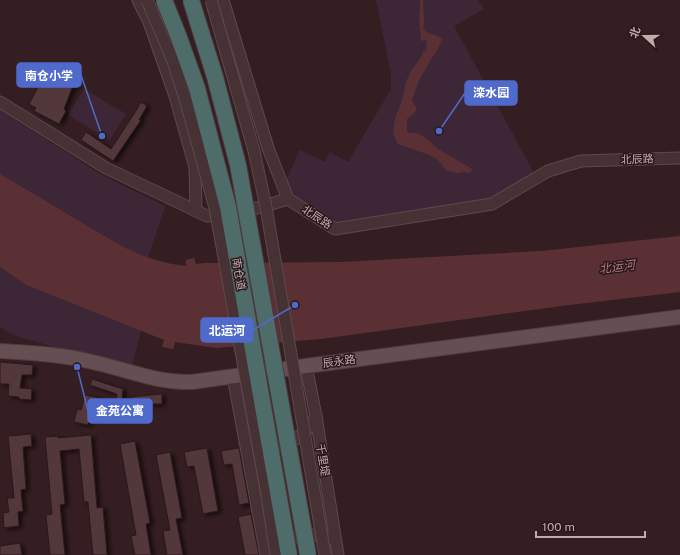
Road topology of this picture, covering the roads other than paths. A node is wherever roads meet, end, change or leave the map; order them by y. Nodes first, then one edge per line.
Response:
1 (138, 0) edge
2 (147, 0) edge
3 (164, 0) edge
4 (191, 0) edge
5 (211, 0) edge
6 (223, 0) edge
7 (0, 102) edge
8 (680, 158) edge
9 (288, 198) junction
10 (196, 211) junction
11 (680, 317) edge
12 (680, 321) edge
13 (0, 353) edge
14 (306, 367) junction
15 (231, 380) junction
16 (316, 416) junction
17 (242, 427) junction
18 (281, 444) junction
19 (298, 536) junction
20 (337, 551) edge
21 (267, 555) edge
22 (276, 555) edge
23 (289, 555) edge
24 (301, 555) edge
25 (308, 555) edge
26 (325, 555) edge

1 - 10 street
2 - 22 street, bridge
3 - 23 highway, 南仓道, bridge
4 - 25 highway, 南仓道, bridge
5 - 26 street, bridge
6 - 9 street
7 - 10 street
8 - 9 street, 北辰路
9 - 10 street
11 - 14 main road, 辰永路
12 - 14 main road, 辰永路
13 - 15 main road, 辰永路
14 - 15 main road, 辰永路
14 - 16 street, 千里堤
15 - 17 street
16 - 18 street
16 - 20 street, 千里堤
17 - 18 street
17 - 21 street
18 - 19 street
19 - 20 street
19 - 21 street
19 - 24 street

